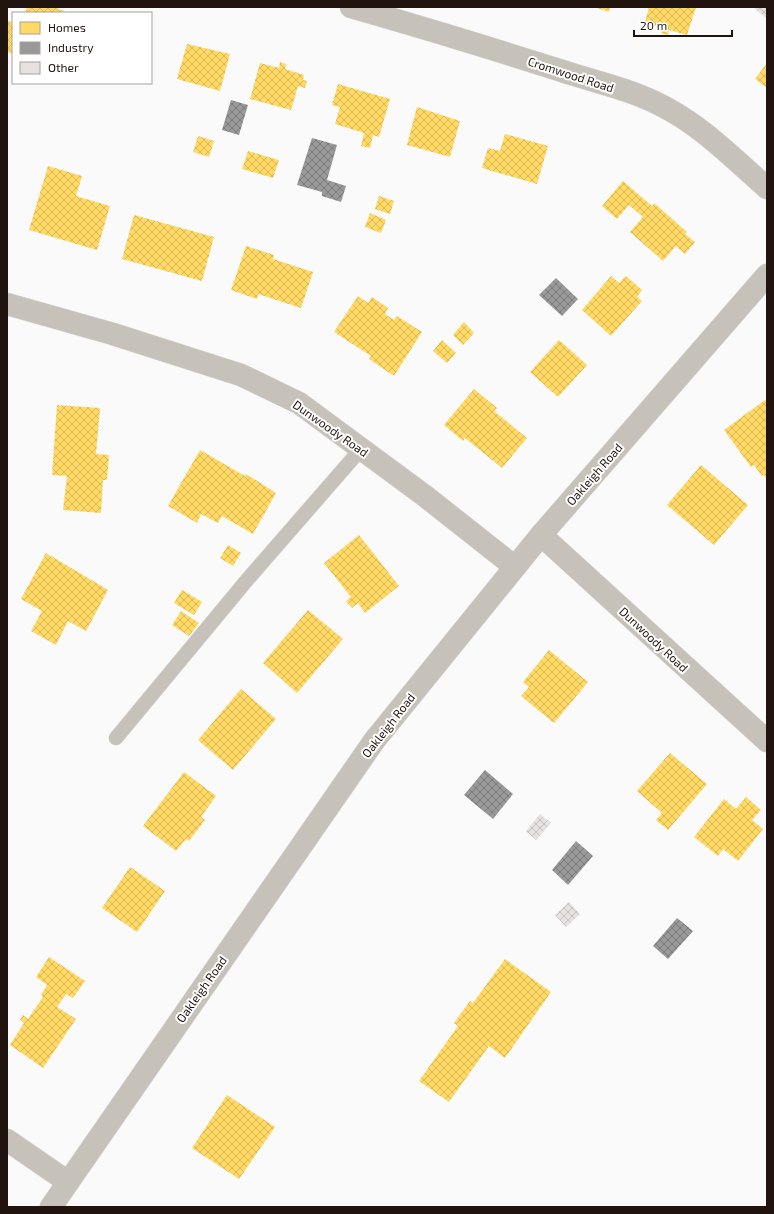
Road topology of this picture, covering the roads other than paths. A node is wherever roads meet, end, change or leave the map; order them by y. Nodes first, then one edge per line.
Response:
1 (350, 7) edge
2 (767, 188) edge
3 (767, 275) edge
4 (7, 304) edge
5 (361, 449) junction
6 (541, 535) junction
7 (515, 567) junction
8 (116, 738) dead end
9 (767, 741) edge
10 (7, 1140) edge
11 (68, 1182) junction
12 (51, 1207) edge

1 - 2 street, Cromwood Road
3 - 6 street, Oakleigh Road
4 - 5 street, Dunwoody Road
5 - 7 street, Dunwoody Road
5 - 8 lane
6 - 7 street, Oakleigh Road
6 - 9 street, Dunwoody Road
7 - 11 street, Oakleigh Road
10 - 11 street
11 - 12 street, Oakleigh Road

